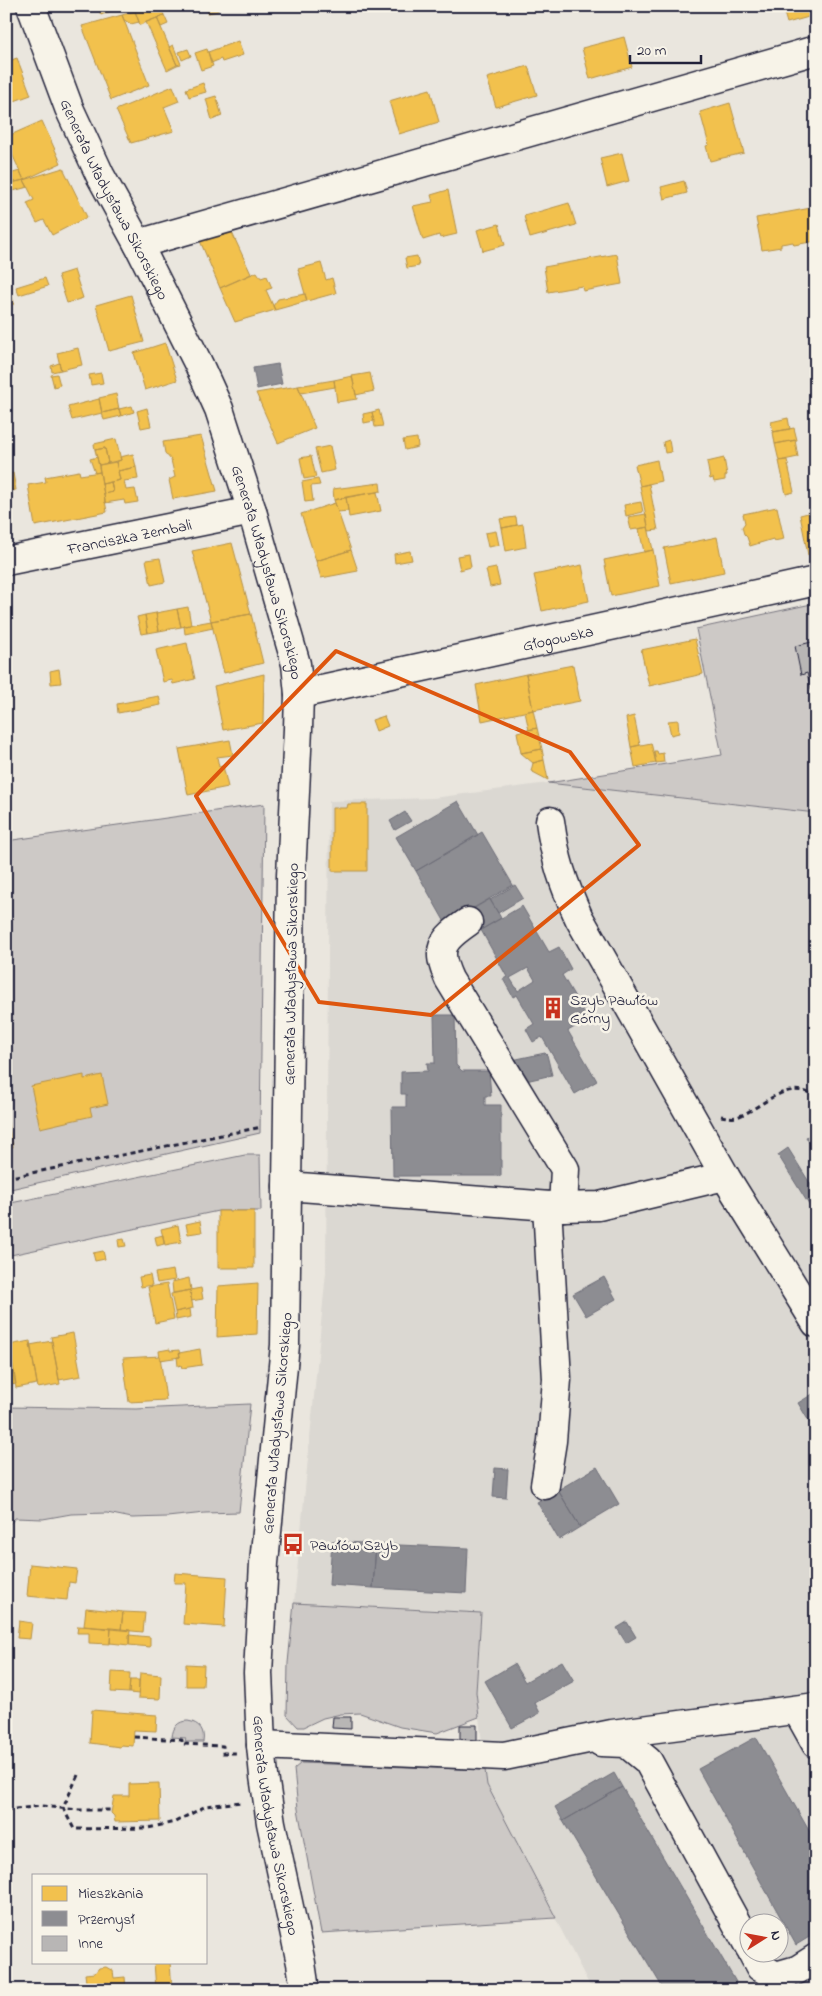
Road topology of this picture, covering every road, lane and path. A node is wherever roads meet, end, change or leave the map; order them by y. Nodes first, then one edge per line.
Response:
1 (31, 6) edge
2 (816, 50) edge
3 (138, 244) junction
4 (252, 511) junction
5 (6, 561) edge
6 (816, 581) edge
7 (299, 694) junction
8 (550, 821) dead end
9 (468, 922) dead end
10 (816, 1096) edge
11 (717, 1116) dead end
12 (288, 1126) junction
13 (725, 1176) junction
14 (6, 1178) edge
15 (287, 1186) junction
16 (555, 1207) junction
17 (816, 1323) edge
18 (545, 1485) dead end
19 (806, 1708) edge
20 (134, 1737) dead end
21 (584, 1740) junction
22 (816, 1744) edge
23 (253, 1749) junction
24 (78, 1776) dead end
25 (251, 1801) dead end
26 (63, 1808) junction
27 (6, 1810) edge
28 (110, 1810) dead end
29 (740, 1930) edge
30 (816, 1958) edge
31 (758, 1964) edge
32 (305, 1990) edge

1 - 3 street, Generała Władysława Sikorskiego
2 - 3 street
3 - 4 street, Generała Władysława Sikorskiego
4 - 5 street, Franciszka Zembali
4 - 7 street, Generała Władysława Sikorskiego
6 - 7 street, Głogowska
7 - 12 street, Generała Władysława Sikorskiego
8 - 13 street
9 - 16 street
10 - 11 path
12 - 14 path
12 - 15 street, Generała Władysława Sikorskiego
13 - 16 street
13 - 17 street
15 - 16 street
15 - 23 street, Generała Władysława Sikorskiego
16 - 18 street
19 - 21 street
19 - 22 street
20 - 23 path
21 - 23 street
21 - 29 street
23 - 32 street, Generała Władysława Sikorskiego
24 - 26 path
25 - 26 path
26 - 27 path
26 - 28 path
30 - 31 street

